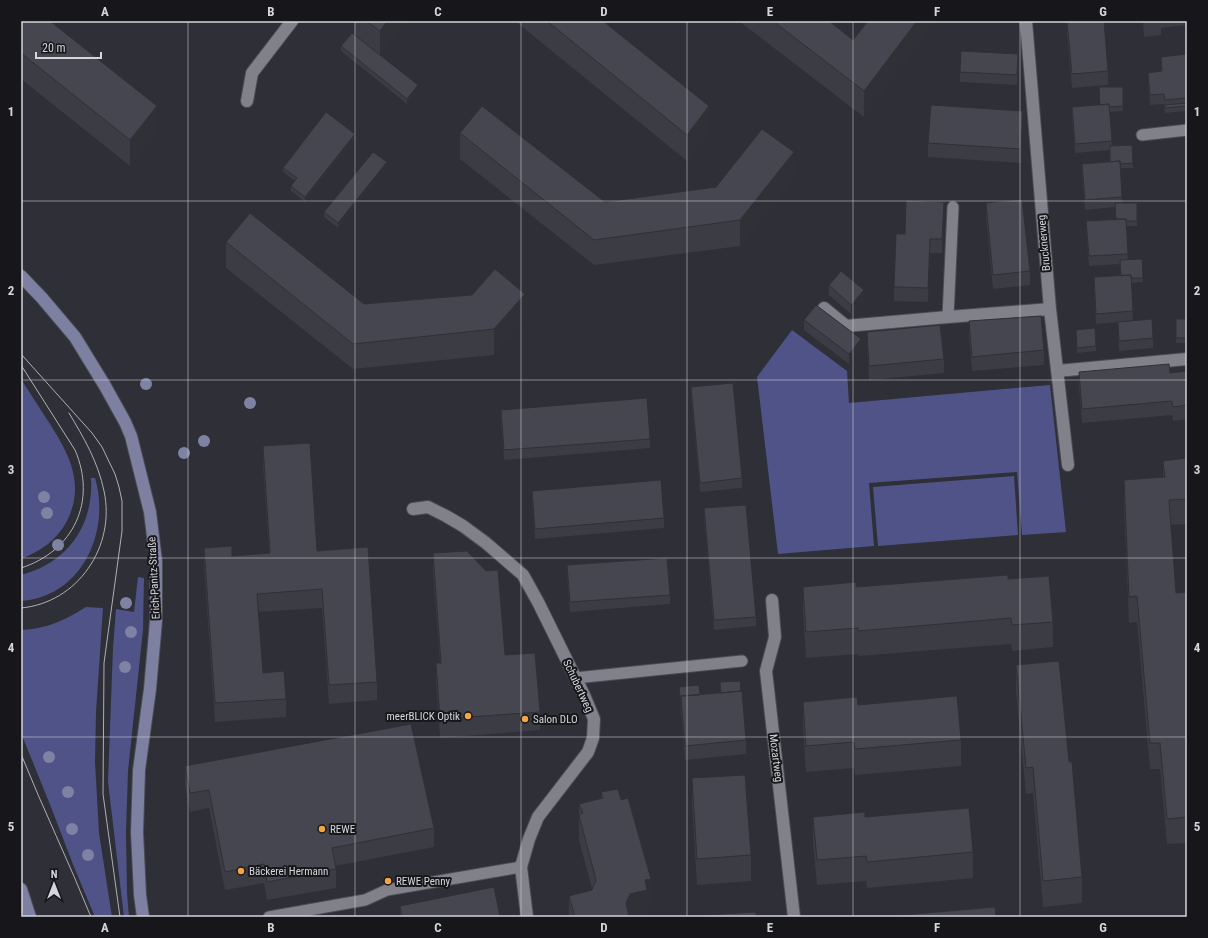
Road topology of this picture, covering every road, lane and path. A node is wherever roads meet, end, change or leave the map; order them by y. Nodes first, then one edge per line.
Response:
1 (292, 21) edge
2 (1026, 21) edge
3 (247, 101) dead end
4 (1187, 130) edge
5 (1142, 135) dead end
6 (953, 207) dead end
7 (21, 276) edge
8 (824, 308) dead end
9 (1050, 309) junction
10 (948, 317) junction
11 (1187, 359) edge
12 (1057, 371) junction
13 (1068, 465) dead end
14 (413, 509) dead end
15 (772, 600) dead end
16 (742, 661) dead end
17 (575, 678) junction
18 (522, 867) junction
19 (21, 889) edge
20 (30, 917) edge
21 (143, 917) edge
22 (269, 917) edge
23 (527, 917) edge
24 (794, 917) edge

1 - 3 street
2 - 9 street, Brucknerweg
4 - 5 lane
6 - 10 lane
7 - 21 main road, Erich-Panitz-Straße
8 - 10 street
9 - 10 street
9 - 12 street, Brucknerweg
11 - 12 street
12 - 13 street, Brucknerweg
14 - 17 street, Schubertweg
15 - 24 street, Mozartweg
16 - 17 lane
17 - 18 street, Schubertweg
18 - 22 lane
18 - 23 street, Schubertweg
19 - 20 main road

